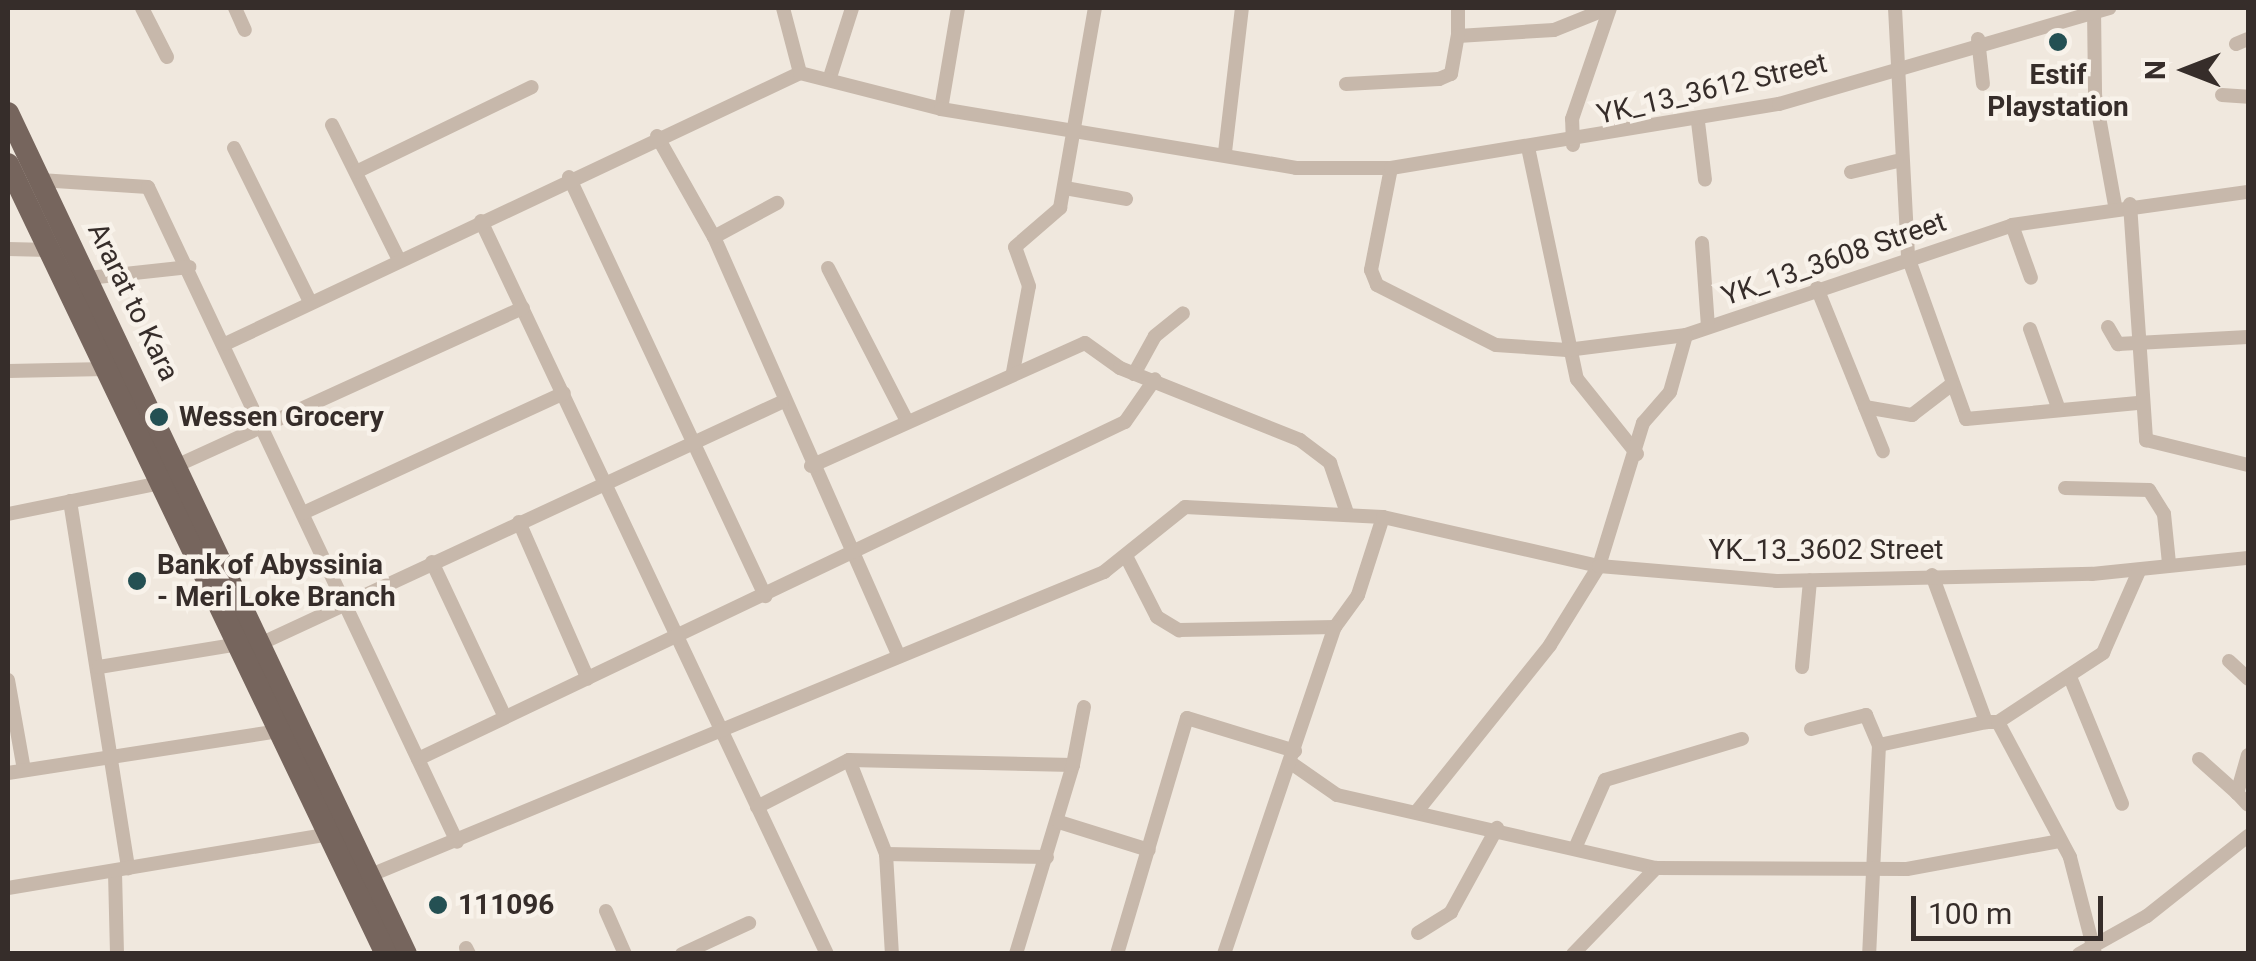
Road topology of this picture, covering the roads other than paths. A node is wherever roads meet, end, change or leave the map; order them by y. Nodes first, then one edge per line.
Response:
1 (142, 8) edge
2 (235, 8) edge
3 (784, 8) edge
4 (852, 8) edge
5 (958, 8) edge
6 (1095, 8) edge
7 (1242, 8) edge
8 (1458, 8) edge
9 (1609, 8) edge
10 (1895, 8) edge
11 (2099, 9) edge
12 (245, 30) dead end
13 (1458, 36) junction
14 (1978, 40) junction
15 (167, 56) dead end
16 (1893, 66) junction
17 (800, 73) junction
18 (831, 74) junction
19 (1346, 84) dead end
20 (1983, 84) dead end
21 (532, 88) dead end
22 (2222, 95) dead end
23 (2248, 97) edge
24 (941, 109) junction
25 (8, 112) edge
26 (1698, 122) junction
27 (332, 125) dead end
28 (1078, 129) junction
29 (658, 136) junction
30 (1573, 145) junction
31 (234, 148) dead end
32 (1225, 152) junction
33 (1528, 152) junction
34 (1897, 161) junction
35 (8, 164) edge
36 (1391, 168) junction
37 (356, 172) junction
38 (1850, 172) dead end
39 (569, 177) junction
40 (1705, 180) dead end
41 (23, 188) edge
42 (1065, 188) junction
43 (2248, 192) edge
44 (1126, 199) dead end
45 (777, 203) dead end
46 (2122, 204) junction
47 (481, 221) junction
48 (2012, 224) junction
49 (714, 236) junction
50 (1702, 244) dead end
51 (8, 250) edge
52 (49, 250) junction
53 (1908, 257) junction
54 (398, 260) junction
55 (189, 267) junction
56 (828, 268) dead end
57 (88, 278) junction
58 (2031, 278) dead end
59 (1818, 288) junction
60 (310, 302) junction
61 (523, 308) junction
62 (1183, 313) dead end
63 (2108, 327) dead end
64 (1708, 328) junction
65 (2030, 329) dead end
66 (1686, 335) junction
67 (2248, 337) edge
68 (2138, 342) junction
69 (225, 344) junction
70 (1568, 350) junction
71 (106, 369) junction
72 (8, 371) edge
73 (1012, 372) junction
74 (1134, 374) junction
75 (1155, 379) junction
76 (1951, 386) junction
77 (564, 394) junction
78 (782, 402) junction
79 (2140, 404) junction
80 (1866, 407) junction
81 (2059, 410) junction
82 (907, 421) junction
83 (262, 430) junction
84 (694, 443) junction
85 (1883, 451) dead end
86 (1637, 454) junction
87 (2248, 464) edge
88 (178, 465) junction
89 (810, 466) junction
90 (160, 482) junction
91 (606, 483) junction
92 (2065, 488) dead end
93 (70, 501) junction
94 (303, 513) junction
95 (1347, 513) junction
96 (8, 514) edge
97 (1383, 517) junction
98 (519, 522) junction
99 (852, 556) junction
100 (1127, 558) junction
101 (2248, 558) edge
102 (432, 562) junction
103 (2169, 563) junction
104 (1599, 566) junction
105 (2139, 571) junction
106 (1932, 575) junction
107 (1810, 580) junction
108 (765, 596) junction
109 (344, 604) junction
110 (1335, 628) junction
111 (681, 635) junction
112 (251, 644) junction
113 (899, 656) junction
114 (2229, 661) dead end
115 (100, 667) junction
116 (1802, 667) dead end
117 (2070, 677) junction
118 (588, 679) junction
119 (2248, 679) edge
120 (8, 680) edge
121 (1084, 706) dead end
122 (505, 717) junction
123 (1992, 722) junction
124 (717, 728) junction
125 (1811, 729) dead end
126 (280, 731) junction
127 (1742, 739) dead end
128 (1878, 745) junction
129 (2248, 755) edge
130 (111, 756) junction
131 (1293, 757) junction
132 (418, 759) junction
133 (849, 760) junction
134 (2198, 760) dead end
135 (1073, 765) junction
136 (24, 770) junction
137 (8, 774) edge
138 (2243, 799) edge
139 (2122, 804) dead end
140 (758, 806) junction
141 (1418, 810) junction
142 (1059, 822) junction
143 (1497, 828) junction
144 (330, 834) junction
145 (2248, 836) edge
146 (2060, 841) junction
147 (457, 842) junction
148 (1576, 846) junction
149 (1149, 850) junction
150 (886, 854) junction
151 (1047, 856) junction
152 (1873, 867) junction
153 (1656, 868) junction
154 (121, 870) junction
155 (361, 879) junction
156 (8, 888) edge
157 (606, 911) dead end
158 (750, 923) dead end
159 (1418, 933) dead end
160 (2090, 952) edge
161 (118, 954) edge
162 (386, 954) edge
163 (406, 954) edge
164 (625, 954) edge
165 (682, 954) edge
166 (827, 954) edge
167 (892, 954) edge
168 (1016, 954) edge
169 (1118, 954) edge
170 (1224, 954) edge
171 (1573, 954) edge
172 (1868, 954) edge

1 - 15 street
2 - 12 street
3 - 17 street
4 - 18 street
5 - 24 street
6 - 28 street
7 - 32 street
8 - 13 street
9 - 13 street
9 - 30 street
10 - 16 street
11 - 14 street, YK_13_3612 Street
11 - 46 street
13 - 19 street
14 - 16 street, YK_13_3612 Street
14 - 20 street
16 - 26 street, YK_13_3612 Street
16 - 34 street
17 - 18 street, YK_13_3612 Street
17 - 29 street
18 - 24 street, YK_13_3612 Street
21 - 37 street
22 - 23 street
24 - 28 street, YK_13_3612 Street
25 - 41 main road, Ararat to Kara
26 - 30 street, YK_13_3612 Street
26 - 40 street
27 - 37 street
28 - 32 street, YK_13_3612 Street
28 - 42 street
29 - 39 street
29 - 49 street
30 - 33 street, YK_13_3612 Street
31 - 60 street
32 - 36 street, YK_13_3612 Street
33 - 36 street, YK_13_3612 Street
33 - 70 street
34 - 38 street
34 - 53 street
35 - 41 main road, Ararat to Kara
36 - 70 street, YK_13_3608 Street
37 - 54 street
39 - 47 street
39 - 84 street
41 - 52 main road, Ararat to Kara
41 - 55 street
41 - 57 main road, Ararat to Kara
42 - 44 street
42 - 73 street
43 - 46 street, YK_13_3608 Street
45 - 49 street
46 - 48 street, YK_13_3608 Street
46 - 68 street
47 - 54 street
47 - 61 street
48 - 53 street, YK_13_3608 Street
48 - 58 street
49 - 78 street
50 - 64 street
51 - 52 street
52 - 71 main road, Ararat to Kara
53 - 59 street, YK_13_3608 Street
53 - 76 street
54 - 60 street
55 - 57 street
55 - 69 street
56 - 82 street
57 - 88 main road, Ararat to Kara
59 - 64 street, YK_13_3608 Street
59 - 80 street
60 - 69 street
61 - 77 street
61 - 83 street
62 - 74 street
63 - 68 street
64 - 66 street, YK_13_3608 Street
65 - 81 street
66 - 70 street, YK_13_3608 Street
66 - 86 street
67 - 68 street
68 - 79 street
69 - 83 street
70 - 86 street
71 - 72 street
71 - 90 main road, Ararat to Kara
73 - 74 street
73 - 82 street
74 - 75 street
75 - 95 street
75 - 99 street
76 - 80 street
76 - 81 street
77 - 91 street
77 - 94 street
78 - 84 street
78 - 89 street
79 - 81 street
79 - 87 street
80 - 85 street
82 - 89 street
83 - 88 street
83 - 94 street
84 - 91 street
84 - 108 street
86 - 104 street
88 - 112 main road, Ararat to Kara
89 - 99 street
90 - 93 street
90 - 112 main road, Ararat to Kara
91 - 98 street
91 - 111 street
92 - 103 street
93 - 96 street
93 - 115 street
94 - 109 street
95 - 97 street, YK_13_3602 Street
95 - 100 street, YK_13_3602 Street
97 - 104 street, YK_13_3602 Street
97 - 110 street
98 - 102 street
98 - 118 street
99 - 108 street
99 - 113 street
100 - 110 street
100 - 113 street
101 - 103 street, YK_13_3602 Street
102 - 109 street
102 - 122 street
103 - 105 street, YK_13_3602 Street
104 - 107 street, YK_13_3602 Street
104 - 141 street
105 - 106 street, YK_13_3602 Street
105 - 117 street
106 - 107 street, YK_13_3602 Street
106 - 123 street
107 - 116 street
108 - 111 street
109 - 112 street
109 - 132 street
110 - 131 street
111 - 118 street
111 - 124 street
112 - 115 street
112 - 126 main road, Ararat to Kara
112 - 155 main road, Ararat to Kara
113 - 124 street
114 - 119 street
115 - 130 street
117 - 123 street
117 - 139 street
118 - 122 street
120 - 136 street
121 - 135 street
122 - 132 street
123 - 128 street
123 - 146 street
124 - 140 street
124 - 147 street
125 - 128 street
126 - 130 street
126 - 144 main road, Ararat to Kara
127 - 148 street
128 - 152 street
129 - 138 street
130 - 136 street
130 - 154 street
131 - 141 street
131 - 149 street
131 - 170 street
132 - 147 street
133 - 135 street
133 - 140 street
133 - 150 street
134 - 138 street
135 - 142 street
136 - 137 street
140 - 166 street
141 - 143 street
142 - 149 street
142 - 151 street
143 - 148 street
143 - 159 street
144 - 154 street
144 - 155 main road, Ararat to Kara
145 - 160 street
146 - 152 street
146 - 160 street
147 - 155 street
148 - 153 street
149 - 169 street
150 - 151 street
150 - 167 street
151 - 168 street
152 - 153 street
152 - 172 street
153 - 171 street
154 - 156 street
154 - 161 street
155 - 162 main road, Ararat to Kara
155 - 163 main road, Ararat to Kara
157 - 164 street
158 - 165 street

